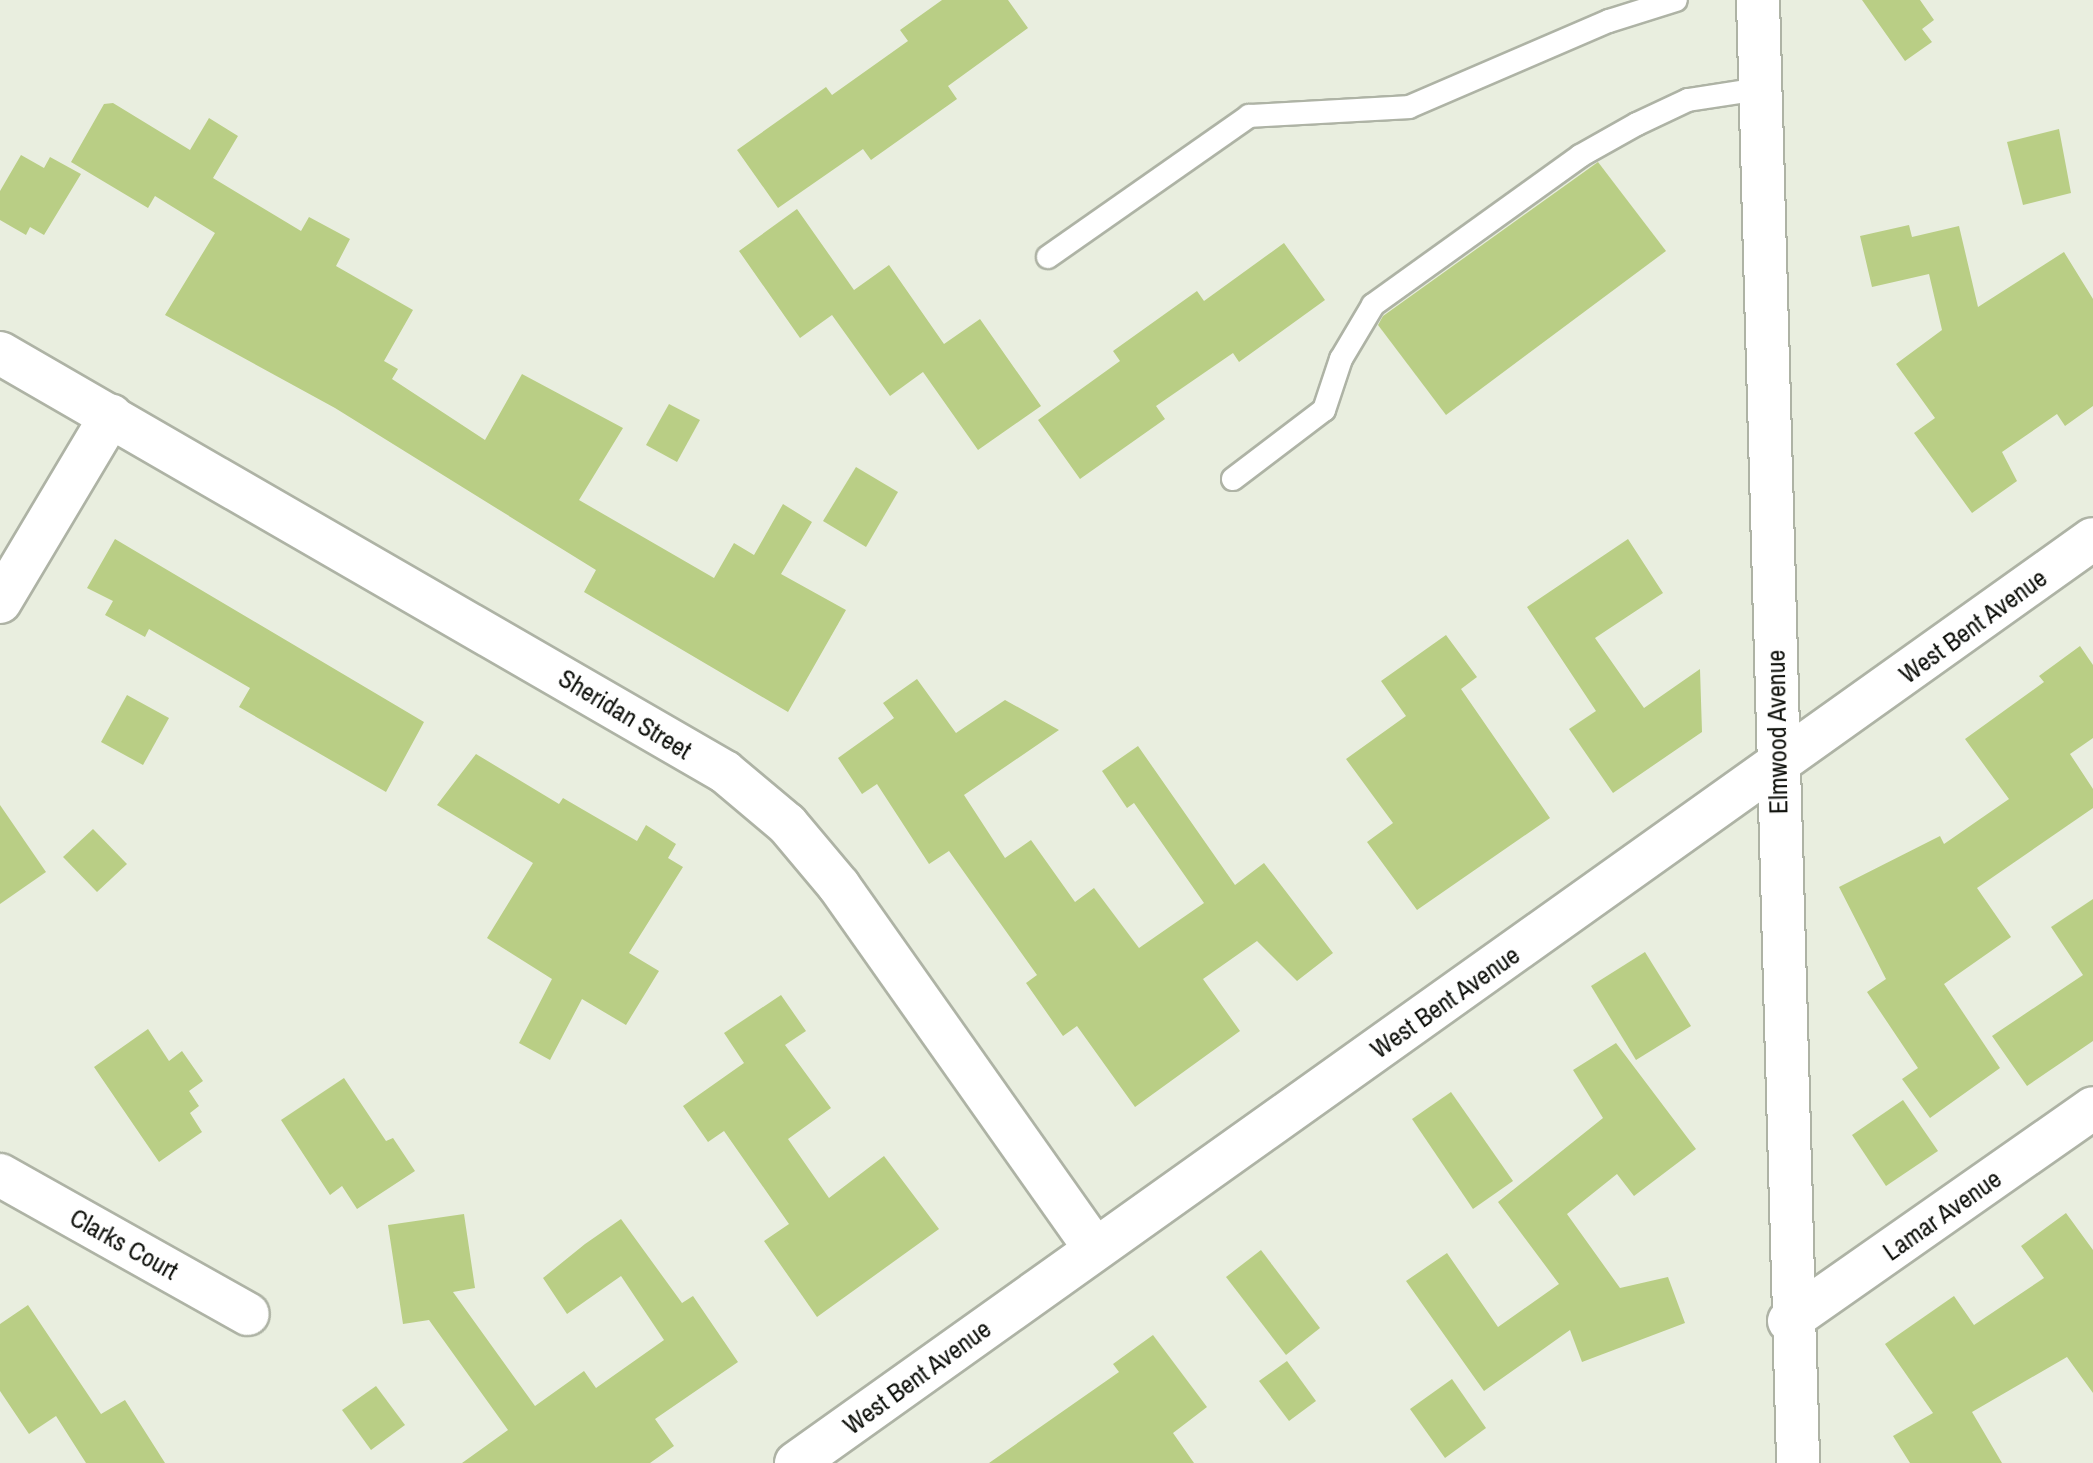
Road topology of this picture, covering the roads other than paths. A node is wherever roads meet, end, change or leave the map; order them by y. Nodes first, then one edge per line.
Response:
1 (1676, 0) edge
2 (1758, 0) edge
3 (1760, 89) junction
4 (1048, 257) dead end
5 (0, 353) edge
6 (111, 416) junction
7 (1233, 479) dead end
8 (2093, 539) edge
9 (0, 602) edge
10 (1778, 766) junction
11 (2093, 1108) edge
12 (0, 1175) edge
13 (1095, 1249) junction
14 (248, 1314) dead end
15 (1789, 1321) junction
16 (796, 1463) edge
17 (1798, 1463) edge

1 - 4 lane
2 - 3 street, Elmwood Avenue
3 - 7 lane
3 - 10 street, Elmwood Avenue
5 - 6 street, Sheridan Street
6 - 9 street
6 - 13 street, Sheridan Street
8 - 10 street, West Bent Avenue
10 - 13 street, West Bent Avenue
10 - 15 street, Elmwood Avenue
11 - 15 street, Lamar Avenue
12 - 14 street, Clarks Court
13 - 16 street, West Bent Avenue
15 - 17 street, Elmwood Avenue

